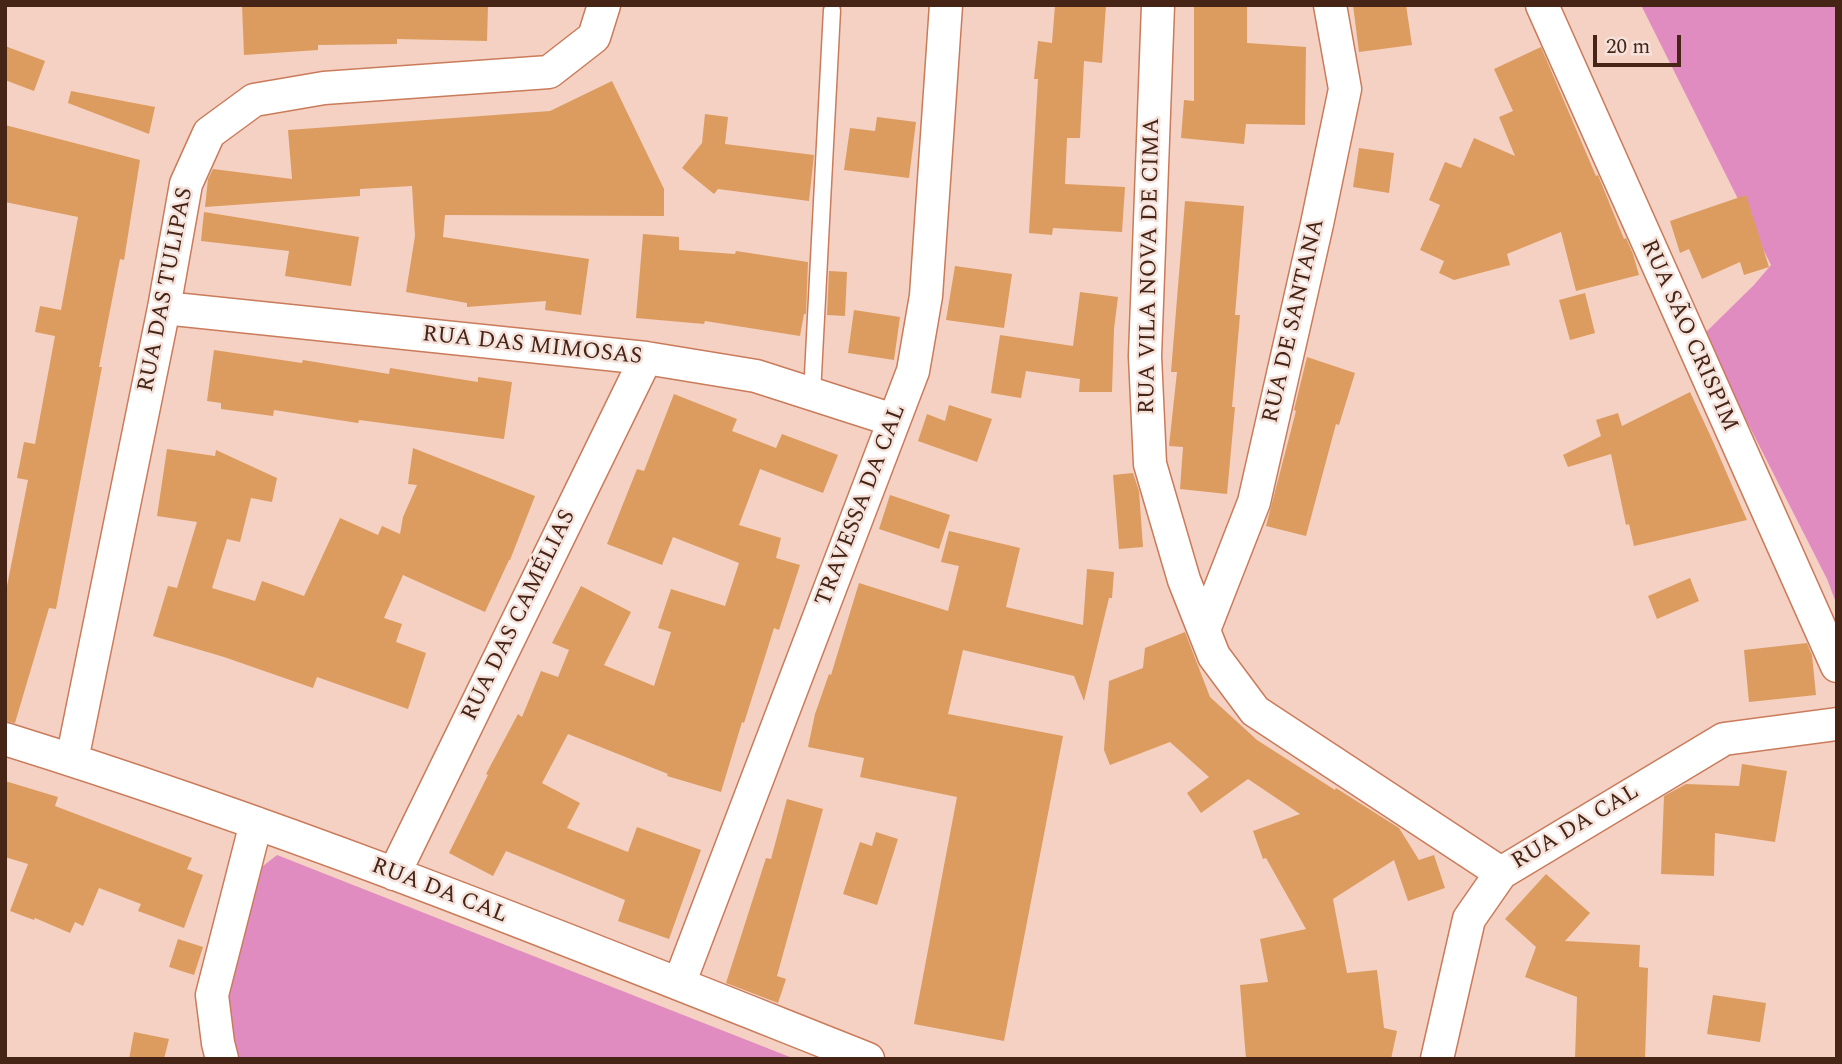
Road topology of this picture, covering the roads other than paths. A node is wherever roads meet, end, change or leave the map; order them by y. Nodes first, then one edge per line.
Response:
1 (604, 5) edge
2 (946, 5) edge
3 (1158, 5) edge
4 (1330, 5) edge
5 (1542, 5) edge
6 (832, 10) dead end
7 (164, 308) junction
8 (646, 358) junction
9 (812, 394) junction
10 (894, 420) junction
11 (1204, 630) junction
12 (1837, 666) edge
13 (1837, 724) edge
14 (5, 739) edge
15 (72, 760) junction
16 (256, 822) junction
17 (1501, 873) junction
18 (394, 874) junction
19 (680, 985) junction
20 (222, 1059) edge
21 (868, 1059) edge
22 (1437, 1059) edge

1 - 7 street, RUA DAS TULIPAS
2 - 10 street, TRAVESSA DA CAL
3 - 11 street, RUA VILA NOVA DE CIMA
4 - 11 street, RUA DE SANTANA
5 - 12 street, RUA SÃO CRISPIM
6 - 9 lane
7 - 8 street, RUA DAS MIMOSAS
7 - 15 street, RUA DAS TULIPAS
8 - 9 street, RUA DAS MIMOSAS
8 - 18 street, RUA DAS CAMÉLIAS
9 - 10 street, RUA DAS MIMOSAS
10 - 19 street, TRAVESSA DA CAL
11 - 17 street, RUA VILA NOVA DE CIMA
13 - 17 street, RUA DA CAL
14 - 15 street, RUA DA CAL
15 - 16 street, RUA DA CAL
16 - 18 street, RUA DA CAL
16 - 20 street
17 - 22 street, RUA DA CAL
18 - 19 street, RUA DA CAL
19 - 21 street, RUA DA CAL

